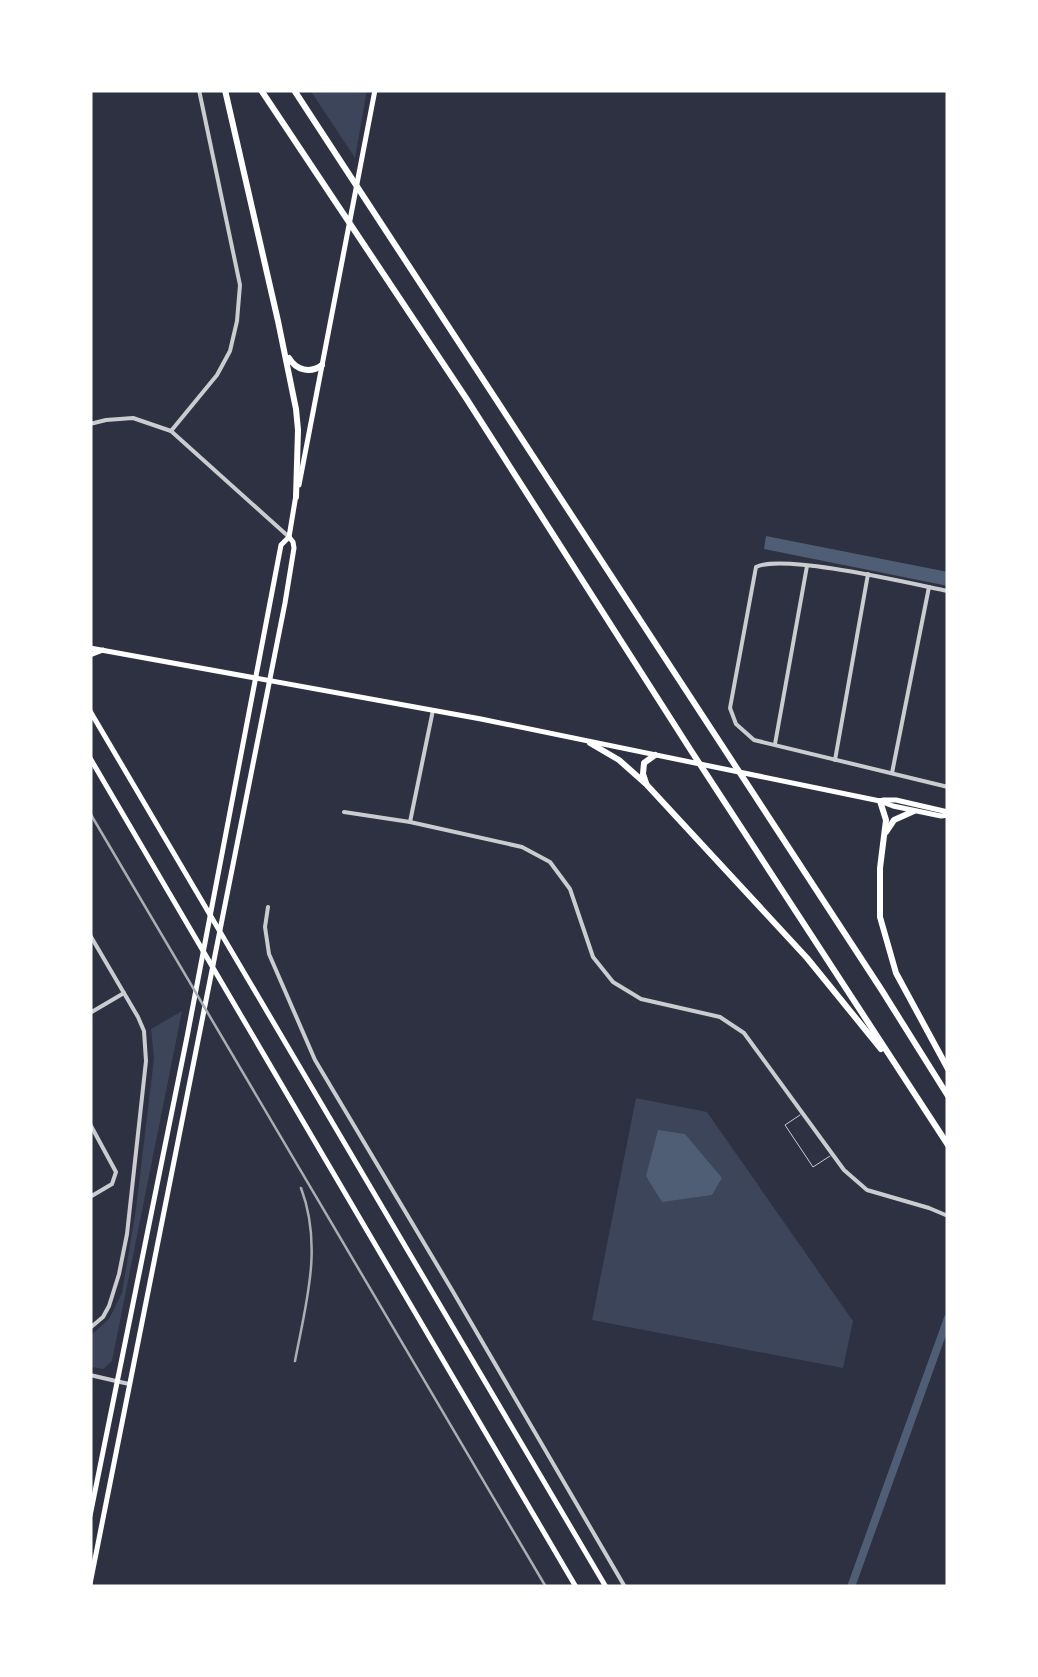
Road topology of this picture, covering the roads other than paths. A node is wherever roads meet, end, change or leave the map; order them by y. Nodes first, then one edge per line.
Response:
1 (199, 90) edge
2 (225, 90) edge
3 (261, 90) edge
4 (294, 90) edge
5 (376, 90) edge
6 (284, 348) junction
7 (322, 365) junction
8 (90, 424) edge
9 (171, 430) junction
10 (296, 498) junction
11 (288, 537) junction
12 (807, 566) junction
13 (868, 574) junction
14 (929, 587) junction
15 (948, 591) edge
16 (90, 651) edge
17 (255, 678) junction
18 (269, 681) junction
19 (433, 710) junction
20 (90, 711) edge
21 (590, 742) junction
22 (774, 746) junction
23 (655, 755) junction
24 (90, 758) edge
25 (835, 760) junction
26 (892, 773) junction
27 (646, 784) junction
28 (948, 786) edge
29 (880, 800) junction
30 (914, 811) junction
31 (344, 812) dead end
32 (948, 813) edge
33 (410, 822) junction
34 (885, 834) junction
35 (268, 908) dead end
36 (90, 935) edge
37 (124, 993) junction
38 (90, 1013) edge
39 (948, 1069) edge
40 (902, 1074) junction
41 (948, 1096) edge
42 (803, 1114) junction
43 (90, 1124) edge
44 (948, 1145) edge
45 (833, 1155) junction
46 (90, 1196) edge
47 (948, 1216) edge
48 (90, 1328) edge
49 (90, 1375) edge
50 (117, 1381) junction
51 (130, 1384) junction
52 (90, 1516) edge
53 (91, 1572) edge
54 (90, 1584) edge
55 (576, 1587) edge
56 (606, 1587) edge
57 (625, 1587) edge

1 - 9 street
2 - 6 highway
3 - 40 highway
4 - 41 highway
5 - 7 main road
6 - 7 highway
6 - 10 highway
7 - 10 main road
8 - 9 street
9 - 11 street
10 - 11 main road
11 - 17 main road
11 - 18 main road
12 - 13 street
12 - 22 street
12 - 22 street
13 - 14 street
13 - 25 street
14 - 15 street
14 - 26 street
16 - 17 main road
17 - 18 main road
17 - 50 main road
18 - 19 main road
18 - 51 main road
19 - 21 main road
19 - 33 street
20 - 56 main road
21 - 23 main road
21 - 27 highway
22 - 25 street
23 - 27 highway
23 - 29 main road
24 - 55 main road
25 - 26 street
26 - 28 street
27 - 40 highway
29 - 30 main road
29 - 32 main road
29 - 34 highway
30 - 32 main road
30 - 34 highway
31 - 33 street
33 - 42 street
34 - 39 highway
35 - 57 street
36 - 37 street
37 - 38 street
37 - 48 street
40 - 44 highway
42 - 45 street
42 - 45 lane
43 - 46 street
45 - 47 street
49 - 50 street
50 - 51 street
50 - 52 main road
51 - 53 main road
53 - 54 main road

